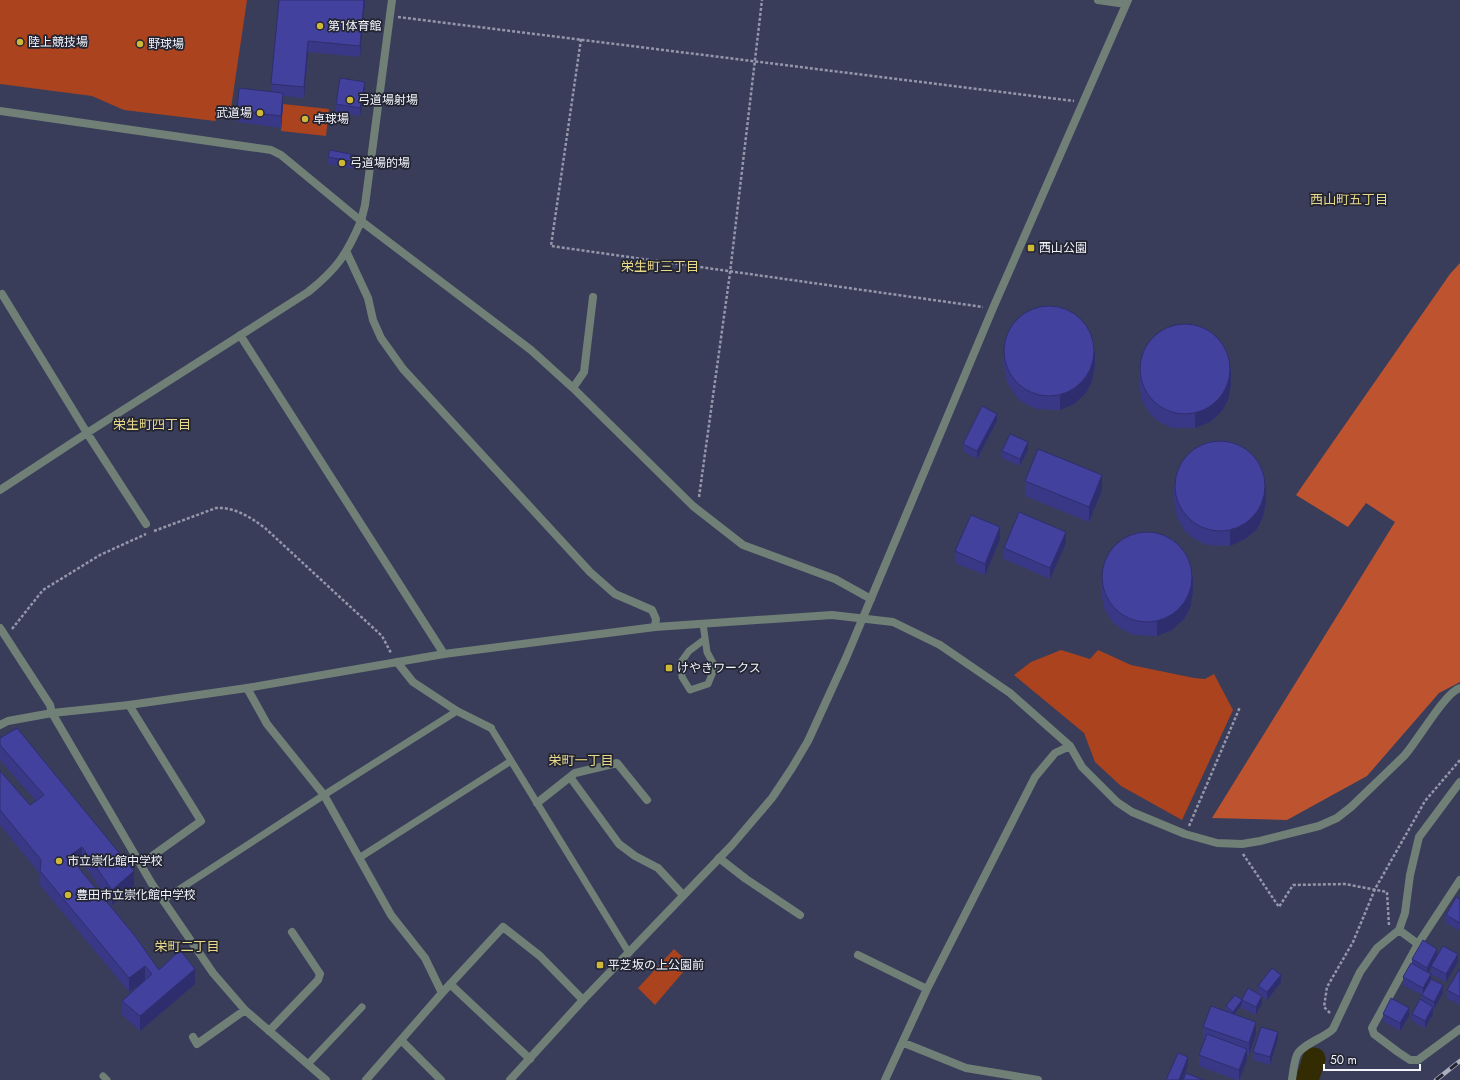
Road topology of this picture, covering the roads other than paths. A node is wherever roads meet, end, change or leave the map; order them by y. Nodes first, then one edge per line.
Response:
1 (392, 0) edge
2 (1098, 0) edge
3 (1127, 2) edge
4 (0, 111) edge
5 (361, 221) junction
6 (347, 253) junction
7 (2, 294) dead end
8 (593, 297) dead end
9 (240, 335) junction
10 (573, 388) junction
11 (86, 433) junction
12 (0, 490) edge
13 (146, 524) dead end
14 (871, 599) junction
15 (862, 619) junction
16 (703, 624) junction
17 (0, 628) edge
18 (656, 628) junction
19 (705, 639) junction
20 (444, 654) junction
21 (395, 659) junction
22 (247, 688) junction
23 (1460, 688) edge
24 (129, 705) junction
25 (457, 711) junction
26 (52, 713) junction
27 (0, 725) edge
28 (491, 728) joint
29 (1070, 746) junction
30 (511, 761) junction
31 (570, 777) junction
32 (1460, 782) edge
33 (324, 795) junction
34 (647, 800) dead end
35 (537, 803) junction
36 (359, 858) junction
37 (719, 858) junction
38 (141, 864) junction
39 (1460, 880) edge
40 (1452, 891) junction
41 (683, 895) junction
42 (1460, 895) edge
43 (163, 900) junction
44 (800, 916) dead end
45 (1398, 930) junction
46 (292, 932) dead end
47 (1418, 944) junction
48 (628, 953) junction
49 (858, 955) dead end
50 (450, 984) junction
51 (927, 989) junction
52 (442, 993) junction
53 (582, 1000) junction
54 (362, 1007) dead end
55 (244, 1010) junction
56 (1460, 1028) edge
57 (269, 1031) junction
58 (194, 1037) dead end
59 (401, 1040) junction
60 (904, 1043) junction
61 (530, 1059) junction
62 (308, 1064) junction
63 (326, 1080) edge
64 (366, 1080) edge
65 (441, 1080) edge
66 (510, 1080) edge
67 (885, 1080) edge
68 (1038, 1080) edge
69 (1292, 1080) edge

1 - 5 street
2 - 3 street
3 - 14 street
4 - 5 street
5 - 6 street
5 - 10 street
6 - 9 street
6 - 18 street
7 - 11 street
8 - 10 street
9 - 11 street
9 - 20 street
10 - 14 street
11 - 12 street
11 - 13 street
14 - 15 street
15 - 16 street
15 - 29 street
15 - 37 street
16 - 18 street
16 - 19 lane
17 - 26 street
18 - 20 street
19 - 19 lane
20 - 21 street
21 - 22 street
21 - 25 street
22 - 24 street
22 - 33 street
23 - 29 street
24 - 26 street
24 - 38 street
25 - 28 street
25 - 33 lane
26 - 27 street
26 - 38 street
28 - 30 lane
29 - 51 street
30 - 35 lane
30 - 36 lane
31 - 34 street
31 - 35 street
31 - 41 street
32 - 45 street
33 - 36 street
33 - 43 lane
35 - 48 lane
36 - 52 street
37 - 41 street
37 - 44 street
38 - 43 street
39 - 40 street
40 - 42 street
40 - 47 street
41 - 48 street
43 - 55 street
45 - 47 street
45 - 69 street
46 - 57 street
47 - 56 street
48 - 53 street
49 - 51 street
50 - 52 street
50 - 53 street
50 - 61 street
51 - 60 street
52 - 59 street
53 - 61 street
54 - 62 lane
55 - 57 street
55 - 58 street
57 - 62 street
59 - 64 street
59 - 65 street
60 - 67 street
60 - 68 street
61 - 66 street
62 - 63 street

